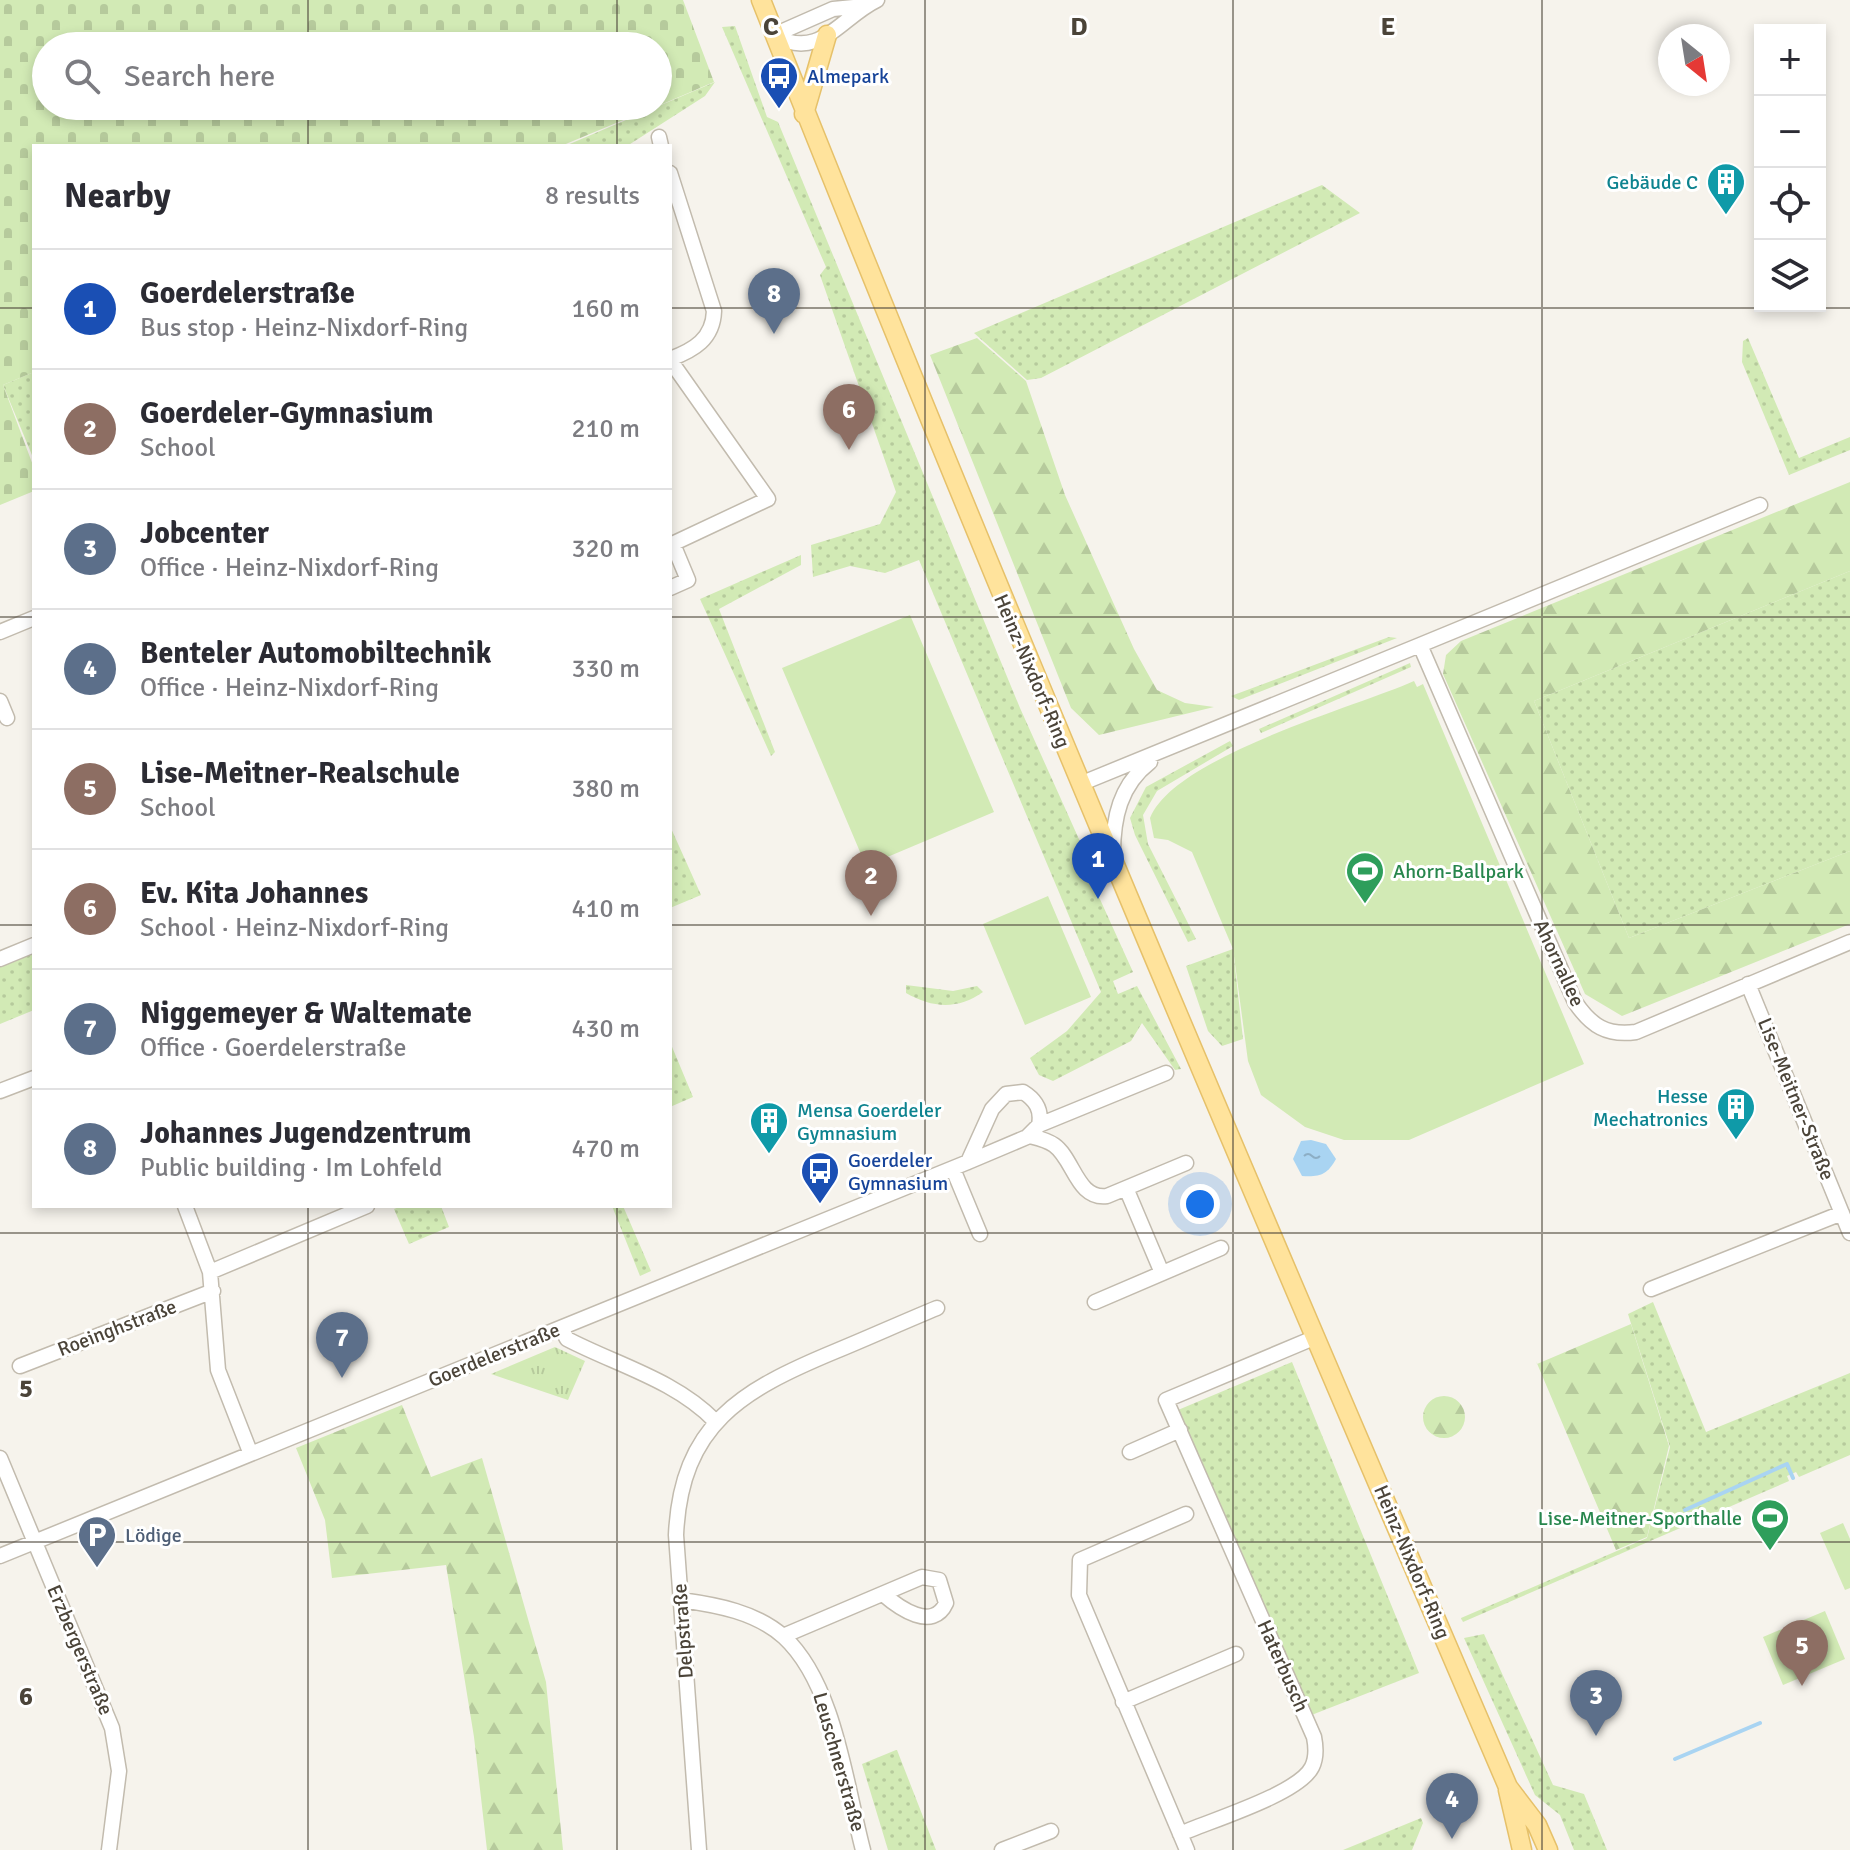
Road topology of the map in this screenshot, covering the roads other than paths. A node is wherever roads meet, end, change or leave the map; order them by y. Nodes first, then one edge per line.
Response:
1 (761, 0) edge
2 (870, 3) edge
3 (774, 35) junction
4 (827, 35) junction
5 (804, 114) junction
6 (672, 179) edge
7 (672, 359) edge
8 (672, 363) edge
9 (1760, 505) dead end
10 (672, 545) edge
11 (672, 547) edge
12 (672, 587) edge
13 (32, 619) edge
14 (0, 632) edge
15 (1420, 645) junction
16 (0, 701) edge
17 (7, 718) dead end
18 (1163, 752) junction
19 (1080, 784) junction
20 (1113, 858) junction
21 (1850, 942) edge
22 (32, 946) edge
23 (0, 959) edge
24 (1748, 984) junction
25 (1166, 1073) dead end
26 (32, 1079) edge
27 (0, 1091) edge
28 (1034, 1130) junction
29 (968, 1162) junction
30 (1186, 1163) dead end
31 (953, 1169) junction
32 (1126, 1188) junction
33 (186, 1208) edge
34 (362, 1208) edge
35 (1842, 1213) junction
36 (1850, 1233) edge
37 (980, 1234) dead end
38 (1221, 1248) dead end
39 (210, 1272) junction
40 (1162, 1273) junction
41 (1651, 1289) dead end
42 (213, 1291) junction
43 (1095, 1302) dead end
44 (937, 1308) dead end
45 (561, 1328) junction
46 (1316, 1337) junction
47 (20, 1366) dead end
48 (715, 1421) junction
49 (1180, 1430) junction
50 (250, 1452) junction
51 (1130, 1452) dead end
52 (0, 1458) edge
53 (1186, 1514) dead end
54 (35, 1542) junction
55 (0, 1556) edge
56 (883, 1594) dead end
57 (681, 1600) junction
58 (783, 1636) junction
59 (1236, 1654) dead end
60 (1123, 1702) junction
61 (1508, 1787) junction
62 (1051, 1831) dead end
63 (1180, 1834) junction
64 (109, 1850) edge
65 (699, 1850) edge
66 (863, 1850) edge
67 (1002, 1850) edge
68 (1187, 1850) edge
69 (1522, 1850) edge
70 (1548, 1850) edge

1 - 3 main road, Heinz-Nixdorf-Ring
2 - 3 street
2 - 4 street
3 - 4 street
3 - 5 main road, Heinz-Nixdorf-Ring
4 - 5 main road
5 - 19 main road, Heinz-Nixdorf-Ring
6 - 7 street
8 - 10 street
9 - 15 street
11 - 12 street
13 - 14 street
15 - 18 street
15 - 24 street, Ahornallee
16 - 17 street
18 - 19 street
18 - 20 street
19 - 20 main road, Heinz-Nixdorf-Ring
20 - 46 main road, Heinz-Nixdorf-Ring
21 - 24 street, Ahornallee
22 - 23 street
24 - 35 street, Lise-Meitner-Straße
25 - 28 street, Goerdelerstraße
26 - 27 street
28 - 29 street, Goerdelerstraße
28 - 29 street
28 - 32 street
29 - 31 street, Goerdelerstraße
30 - 32 street
31 - 37 street
31 - 45 street, Goerdelerstraße
32 - 40 street
33 - 39 street
34 - 39 street
35 - 36 street, Lise-Meitner-Straße
35 - 41 street
38 - 40 street
39 - 42 street
40 - 43 street
42 - 47 street, Roeinghstraße
42 - 50 street
44 - 48 street, Delpstraße
45 - 48 street
45 - 50 street, Goerdelerstraße
46 - 49 street, Haterbusch
46 - 61 main road, Heinz-Nixdorf-Ring
48 - 57 street, Delpstraße
49 - 51 street
49 - 63 street, Haterbusch
50 - 54 street, Goerdelerstraße
52 - 54 street, Erzbergerstraße
53 - 60 street
54 - 55 street, Goerdelerstraße
54 - 64 street, Erzbergerstraße
56 - 58 street
57 - 58 street, Leuschnerstraße
57 - 65 street, Delpstraße
58 - 66 street, Leuschnerstraße
59 - 60 street, Haterbusch
60 - 63 street
61 - 69 main road, Heinz-Nixdorf-Ring
61 - 70 main road, Heinz-Nixdorf-Ring
62 - 67 street
63 - 68 street

